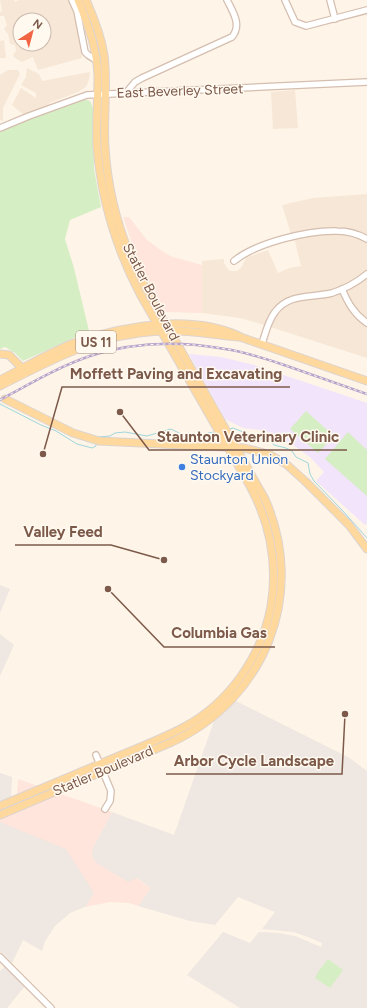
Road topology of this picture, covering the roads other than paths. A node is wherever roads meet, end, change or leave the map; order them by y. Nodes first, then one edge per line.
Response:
1 (72, 0) edge
2 (78, 0) edge
3 (227, 0) edge
4 (285, 0) edge
5 (330, 0) edge
6 (88, 1) edge
7 (367, 10) edge
8 (335, 19) junction
9 (96, 60) junction
10 (367, 82) edge
11 (106, 94) junction
12 (125, 94) junction
13 (97, 95) junction
14 (0, 128) edge
15 (367, 239) edge
16 (234, 261) dead end
17 (367, 274) edge
18 (342, 289) junction
19 (367, 323) edge
20 (159, 328) junction
21 (168, 328) junction
22 (262, 344) junction
23 (0, 354) edge
24 (24, 370) junction
25 (0, 380) edge
26 (367, 381) edge
27 (0, 386) edge
28 (2, 398) edge
29 (219, 432) junction
30 (213, 444) junction
31 (226, 445) junction
32 (237, 448) junction
33 (254, 450) junction
34 (245, 462) junction
35 (367, 550) edge
36 (96, 755) dead end
37 (99, 764) junction
38 (102, 771) junction
39 (0, 806) edge
40 (105, 809) dead end
41 (0, 815) edge
42 (0, 957) edge
43 (51, 1008) edge

1 - 9 street
2 - 9 main road, Statler Boulevard
3 - 12 street
4 - 8 street
5 - 8 street
6 - 11 main road, Statler Boulevard
7 - 8 street
9 - 13 main road, Statler Boulevard
10 - 12 street, East Beverley Street
11 - 12 street, East Beverley Street
11 - 13 street, East Beverley Street
11 - 21 main road, Statler Boulevard
13 - 14 street, East Beverley Street
13 - 20 main road, Statler Boulevard
15 - 16 street
17 - 18 street
18 - 19 street
18 - 22 street
20 - 21 main road, US 11
20 - 24 main road, US 11
20 - 29 main road, Statler Boulevard
21 - 22 main road, US 11
21 - 32 main road, Statler Boulevard
22 - 26 main road, US 11
23 - 24 main road
24 - 25 main road, US 11
24 - 27 main road, US 11
28 - 30 main road
29 - 30 main road
29 - 31 main road, Statler Boulevard
30 - 31 main road
31 - 32 main road
31 - 37 main road, Statler Boulevard
32 - 33 main road
32 - 34 main road, Statler Boulevard
33 - 34 main road
33 - 35 main road
34 - 38 main road, Statler Boulevard
36 - 37 street
37 - 38 street
37 - 39 main road, Statler Boulevard
38 - 40 street
38 - 41 main road, Statler Boulevard
42 - 43 street

